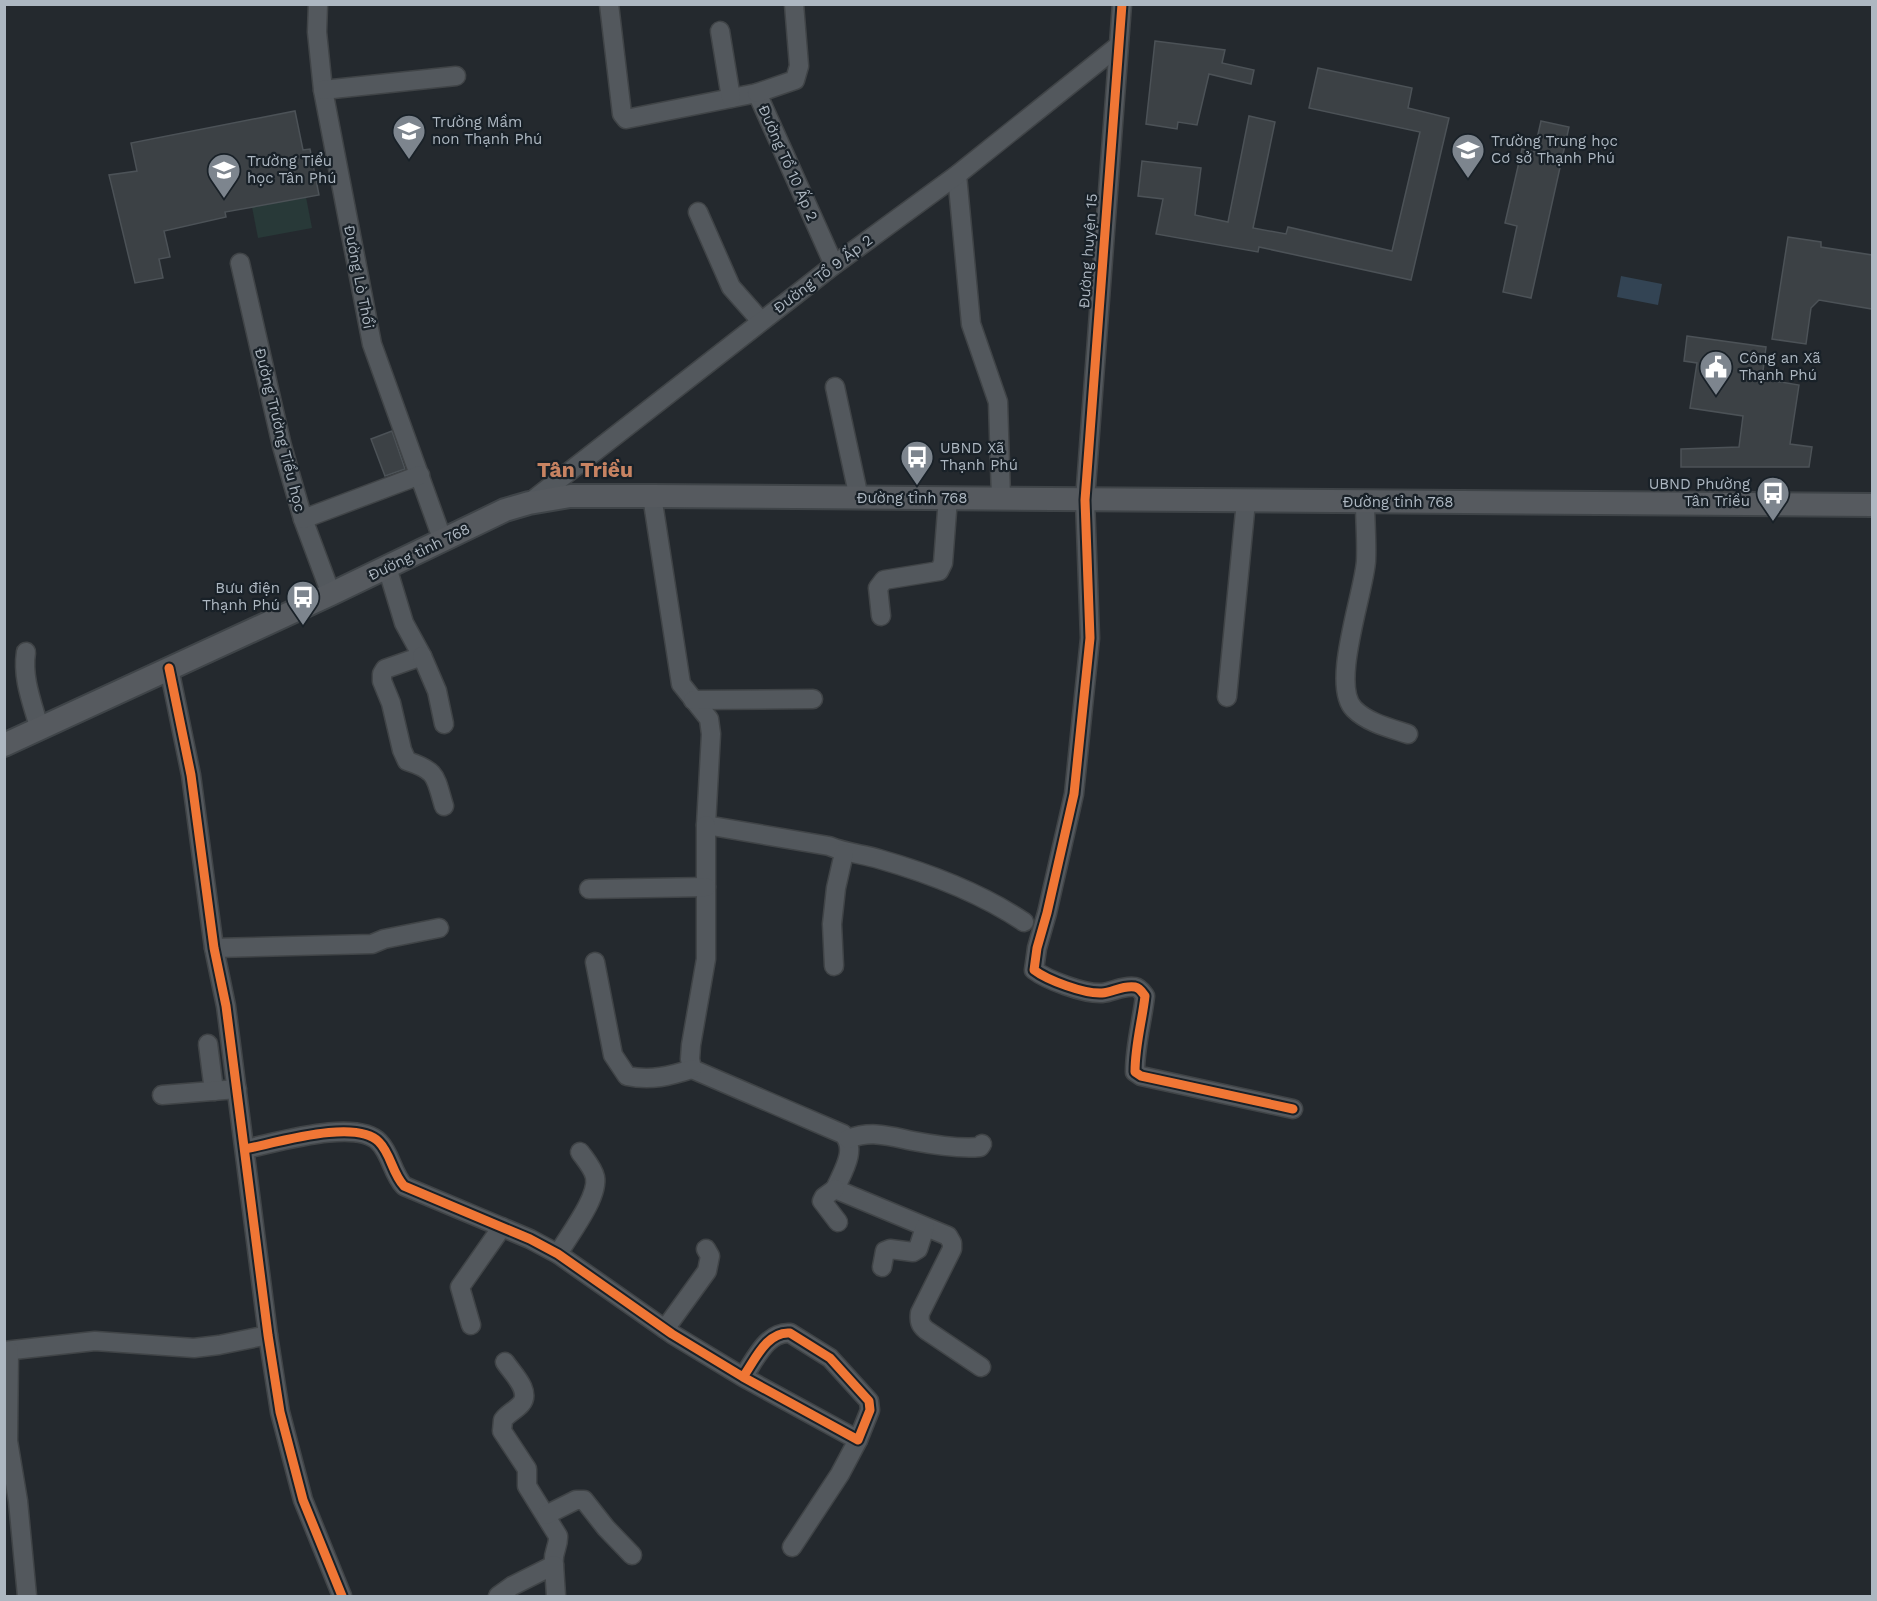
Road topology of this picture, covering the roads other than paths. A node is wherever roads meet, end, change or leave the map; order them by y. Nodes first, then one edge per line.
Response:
1 (318, 4) edge
2 (609, 4) edge
3 (794, 4) edge
4 (1122, 4) edge
5 (720, 31) dead end
6 (1118, 46) junction
7 (456, 76) dead end
8 (323, 90) junction
9 (757, 93) junction
10 (731, 98) junction
11 (957, 175) junction
12 (698, 212) dead end
13 (240, 263) dead end
14 (834, 266) junction
15 (761, 321) junction
16 (835, 387) dead end
17 (420, 475) junction
18 (652, 496) junction
19 (859, 498) junction
20 (948, 498) junction
21 (1001, 498) junction
22 (1085, 500) junction
23 (1246, 501) junction
24 (529, 502) junction
25 (1365, 502) junction
26 (1872, 505) edge
27 (303, 519) junction
28 (443, 541) junction
29 (387, 567) junction
30 (331, 594) junction
31 (881, 616) dead end
32 (26, 652) dead end
33 (422, 656) junction
34 (170, 668) junction
35 (1227, 697) dead end
36 (813, 699) dead end
37 (693, 700) junction
38 (444, 724) dead end
39 (39, 727) junction
40 (1408, 734) dead end
41 (4, 745) edge
42 (444, 806) dead end
43 (706, 825) junction
44 (844, 853) junction
45 (706, 887) junction
46 (590, 889) dead end
47 (1024, 922) dead end
48 (439, 928) dead end
49 (214, 948) junction
50 (595, 962) dead end
51 (834, 966) dead end
52 (208, 1044) dead end
53 (692, 1069) junction
54 (237, 1089) junction
55 (213, 1091) junction
56 (162, 1095) dead end
57 (1293, 1109) dead end
58 (848, 1139) junction
59 (982, 1144) dead end
60 (245, 1149) junction
61 (580, 1152) dead end
62 (836, 1189) junction
63 (838, 1222) dead end
64 (502, 1227) junction
65 (925, 1227) junction
66 (706, 1249) dead end
67 (558, 1254) junction
68 (882, 1267) dead end
69 (471, 1325) dead end
70 (665, 1329) junction
71 (268, 1335) junction
72 (7, 1351) edge
73 (505, 1362) dead end
74 (981, 1367) dead end
75 (743, 1377) junction
76 (858, 1440) junction
77 (546, 1515) junction
78 (792, 1547) dead end
79 (632, 1554) dead end
80 (554, 1565) junction
81 (27, 1596) edge
82 (342, 1596) edge
83 (498, 1596) edge
84 (556, 1596) edge

1 - 8 street, Đường Lò Thổi
2 - 10 street, Đường Tổ 10 Ấp 2
3 - 9 street
4 - 6 street, Đường huyện 15
5 - 10 street
6 - 11 street, Đường Tổ 9 Ấp 2
6 - 22 street, Đường huyện 15
7 - 8 street
8 - 17 street, Đường Lò Thổi
9 - 10 street, Đường Tổ 10 Ấp 2
9 - 14 street, Đường Tổ 10 Ấp 2
11 - 14 street, Đường Tổ 9 Ấp 2
11 - 21 street
12 - 15 street
13 - 27 street, Đường Trường Tiểu học
14 - 15 street, Đường Tổ 9 Ấp 2
15 - 24 street, Đường Tổ 9 Ấp 2
16 - 19 street
17 - 27 street
17 - 28 street, Đường Lò Thổi
18 - 19 main road, Đường tỉnh 768
18 - 24 main road, Đường tỉnh 768
18 - 37 street
19 - 20 main road, Đường tỉnh 768
20 - 21 main road, Đường tỉnh 768
20 - 31 street
21 - 22 main road, Đường tỉnh 768
22 - 23 main road, Đường tỉnh 768
22 - 57 street, Đường huyện 15
23 - 25 main road, Đường tỉnh 768
23 - 35 street
24 - 28 main road, Đường tỉnh 768
25 - 26 main road, Đường tỉnh 768
25 - 40 street
27 - 30 street, Đường Trường Tiểu học
28 - 29 main road, Đường tỉnh 768
29 - 30 main road, Đường tỉnh 768
29 - 33 street
30 - 34 main road, Đường tỉnh 768
32 - 39 street
33 - 38 street
33 - 42 street
34 - 39 main road, Đường tỉnh 768
34 - 49 street
36 - 37 street
37 - 43 street
39 - 41 main road, Đường tỉnh 768
43 - 44 street
43 - 45 street
44 - 47 street
44 - 51 street
45 - 46 street
45 - 53 street
48 - 49 street
49 - 54 street
50 - 53 street
52 - 55 street
53 - 58 street
54 - 55 street
54 - 60 street
55 - 56 street
58 - 59 street
58 - 62 street
60 - 64 street
60 - 71 street
61 - 67 street
62 - 63 street
62 - 65 street
64 - 67 street
64 - 69 street
65 - 68 street
65 - 74 street
66 - 70 street
67 - 70 street
70 - 75 street
71 - 72 street
71 - 82 street
72 - 81 street
73 - 77 street
75 - 76 street
75 - 76 street
76 - 78 street
77 - 79 street
77 - 80 street
80 - 83 street
80 - 84 street

